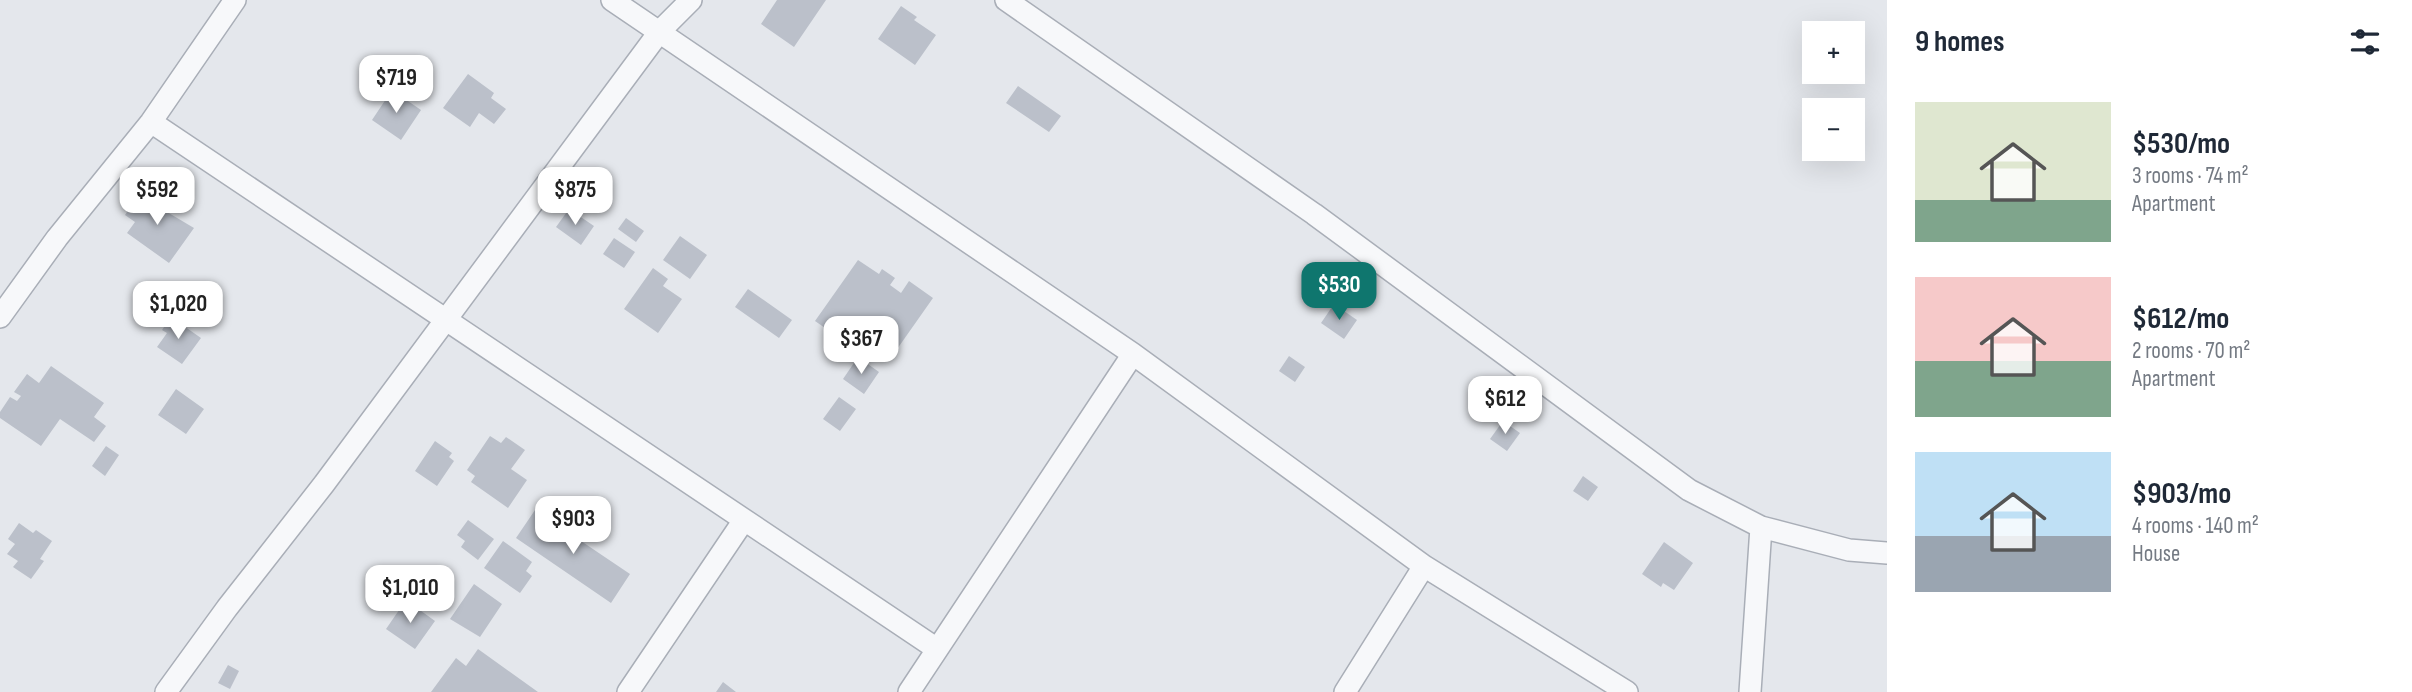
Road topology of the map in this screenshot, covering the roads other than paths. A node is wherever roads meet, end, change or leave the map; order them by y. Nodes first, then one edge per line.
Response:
1 (235, 0) edge
2 (612, 0) edge
3 (691, 0) edge
4 (1006, 0) edge
5 (660, 31) junction
6 (151, 122) junction
7 (0, 317) edge
8 (445, 319) junction
9 (1133, 354) junction
10 (744, 520) junction
11 (1761, 527) junction
12 (1887, 553) edge
13 (1424, 566) junction
14 (937, 649) junction
15 (166, 692) edge
16 (628, 692) edge
17 (909, 692) edge
18 (1345, 692) edge
19 (1626, 692) edge
20 (1750, 692) edge

1 - 6 street
2 - 5 street
3 - 5 street
4 - 11 street
5 - 8 street
5 - 9 street
6 - 7 street
6 - 8 street
8 - 10 street
8 - 15 street
9 - 13 street
9 - 14 street
10 - 14 street
10 - 16 street
11 - 12 street
11 - 20 street
13 - 18 street
13 - 19 street
14 - 17 street

